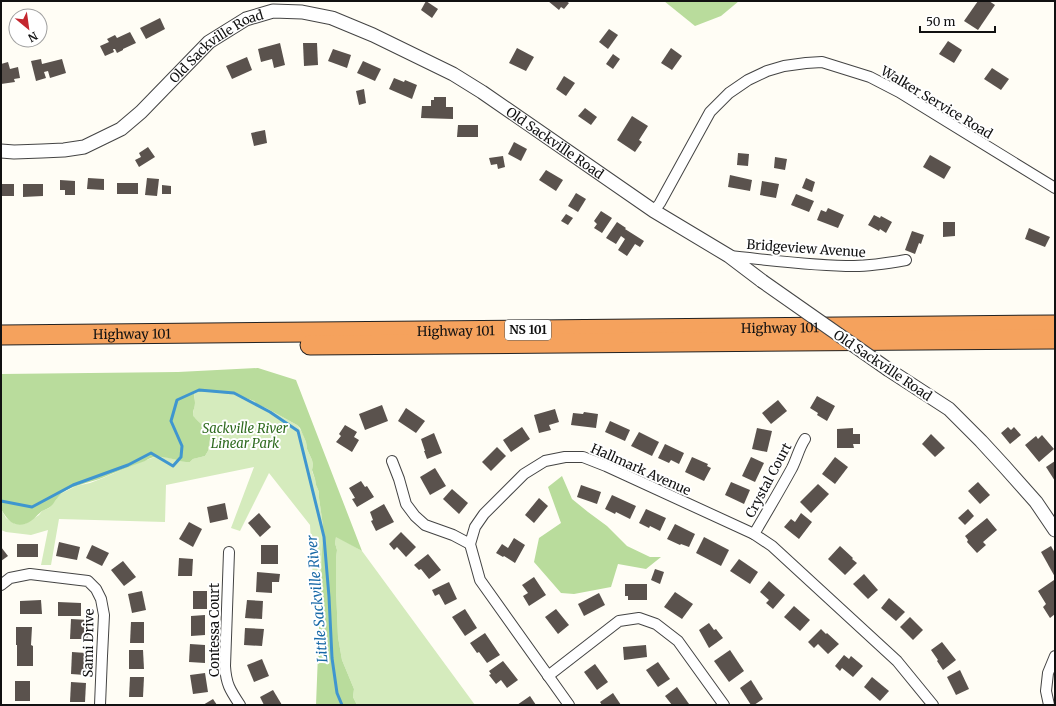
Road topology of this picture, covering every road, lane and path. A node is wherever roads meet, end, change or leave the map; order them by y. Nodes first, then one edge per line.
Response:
1 (1, 151) edge
2 (1055, 188) edge
3 (654, 211) junction
4 (729, 256) junction
5 (906, 260) dead end
6 (1055, 324) edge
7 (1, 335) edge
8 (1055, 339) edge
9 (1, 348) edge
10 (805, 439) dead end
11 (392, 461) dead end
12 (1055, 530) edge
13 (754, 534) junction
14 (470, 544) junction
15 (228, 552) dead end
16 (1, 585) edge
17 (1055, 656) edge
18 (548, 676) junction
19 (100, 705) edge
20 (240, 705) edge
21 (569, 705) edge
22 (724, 705) edge
23 (933, 705) edge
24 (1049, 705) edge

1 - 3 street, Old Sackville Road
2 - 3 street, Walker Service Road
3 - 4 street, Old Sackville Road
4 - 5 street, Bridgeview Avenue
4 - 12 street, Old Sackville Road, bridge
6 - 7 highway, Highway 101 / NS 101
8 - 9 highway, Highway 101 / NS 101
10 - 13 street, Crystal Court
11 - 14 street
13 - 14 street, Hallmark Avenue
13 - 23 street, Hallmark Avenue
14 - 18 street
15 - 20 street, Contessa Court
16 - 19 street, Sami Drive
17 - 24 street
18 - 21 street
18 - 22 street

